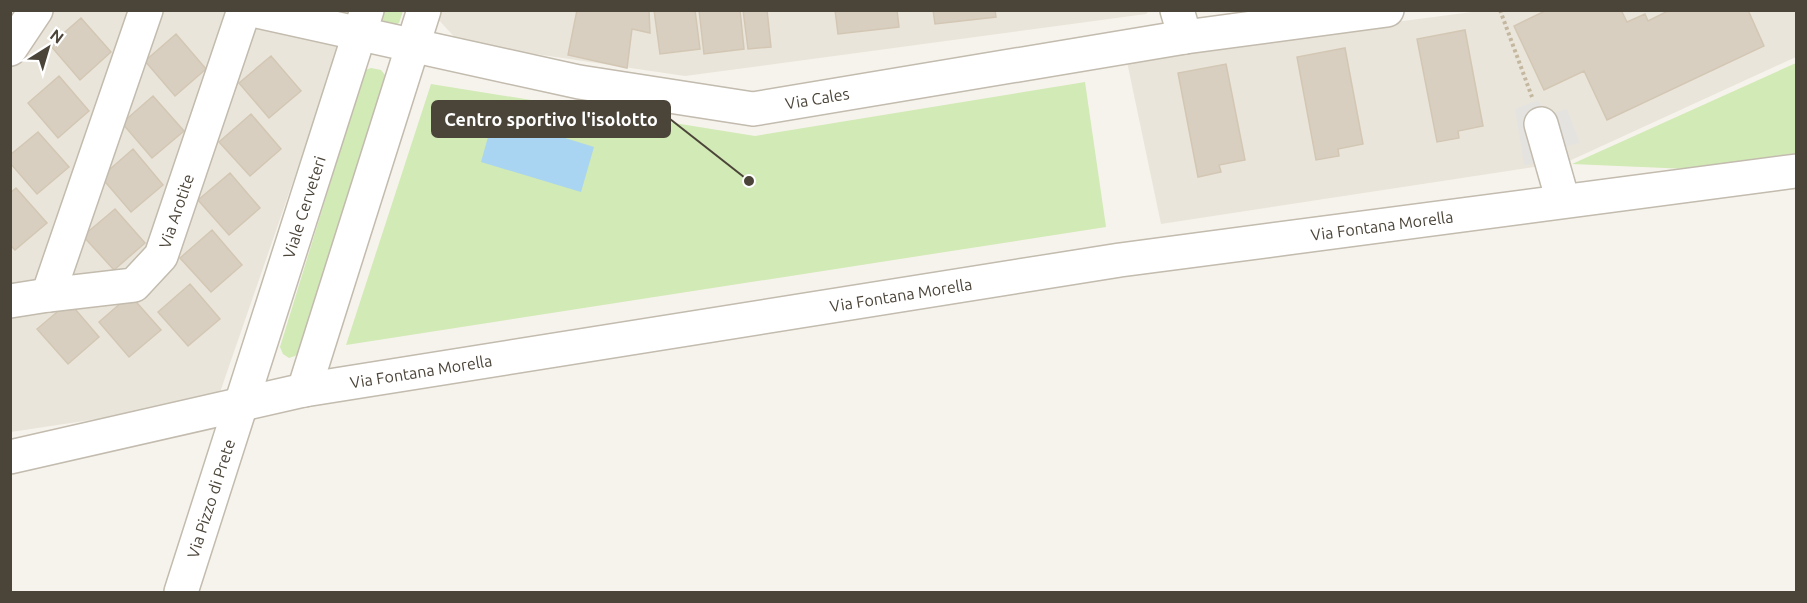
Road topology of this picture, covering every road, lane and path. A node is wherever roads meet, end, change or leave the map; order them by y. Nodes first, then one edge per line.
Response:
1 (36, 10) edge
2 (146, 10) edge
3 (244, 10) edge
4 (252, 10) edge
5 (424, 10) edge
6 (1387, 10) edge
7 (1500, 10) edge
8 (363, 23) edge
9 (1181, 24) edge
10 (413, 45) junction
11 (10, 49) edge
12 (1541, 124) joint
13 (1797, 171) edge
14 (1563, 201) junction
15 (48, 295) junction
16 (10, 301) edge
17 (304, 390) junction
18 (240, 405) junction
19 (10, 458) edge
20 (181, 592) edge

1 - 11 street
2 - 15 street
3 - 15 street, Via Arotite
4 - 8 street, Via Cales
5 - 10 street
6 - 9 street, Via Cales
7 - 12 path
8 - 10 street, Via Cales
8 - 18 street, Viale Cerveteri
9 - 10 street, Via Cales
10 - 17 street
12 - 14 street
13 - 14 street, Via Fontana Morella
14 - 17 street, Via Fontana Morella
15 - 16 street, Via Arotite
17 - 18 street, Via Fontana Morella
18 - 19 street, Via Fontana Morella
18 - 20 street, Via Pizzo di Prete

